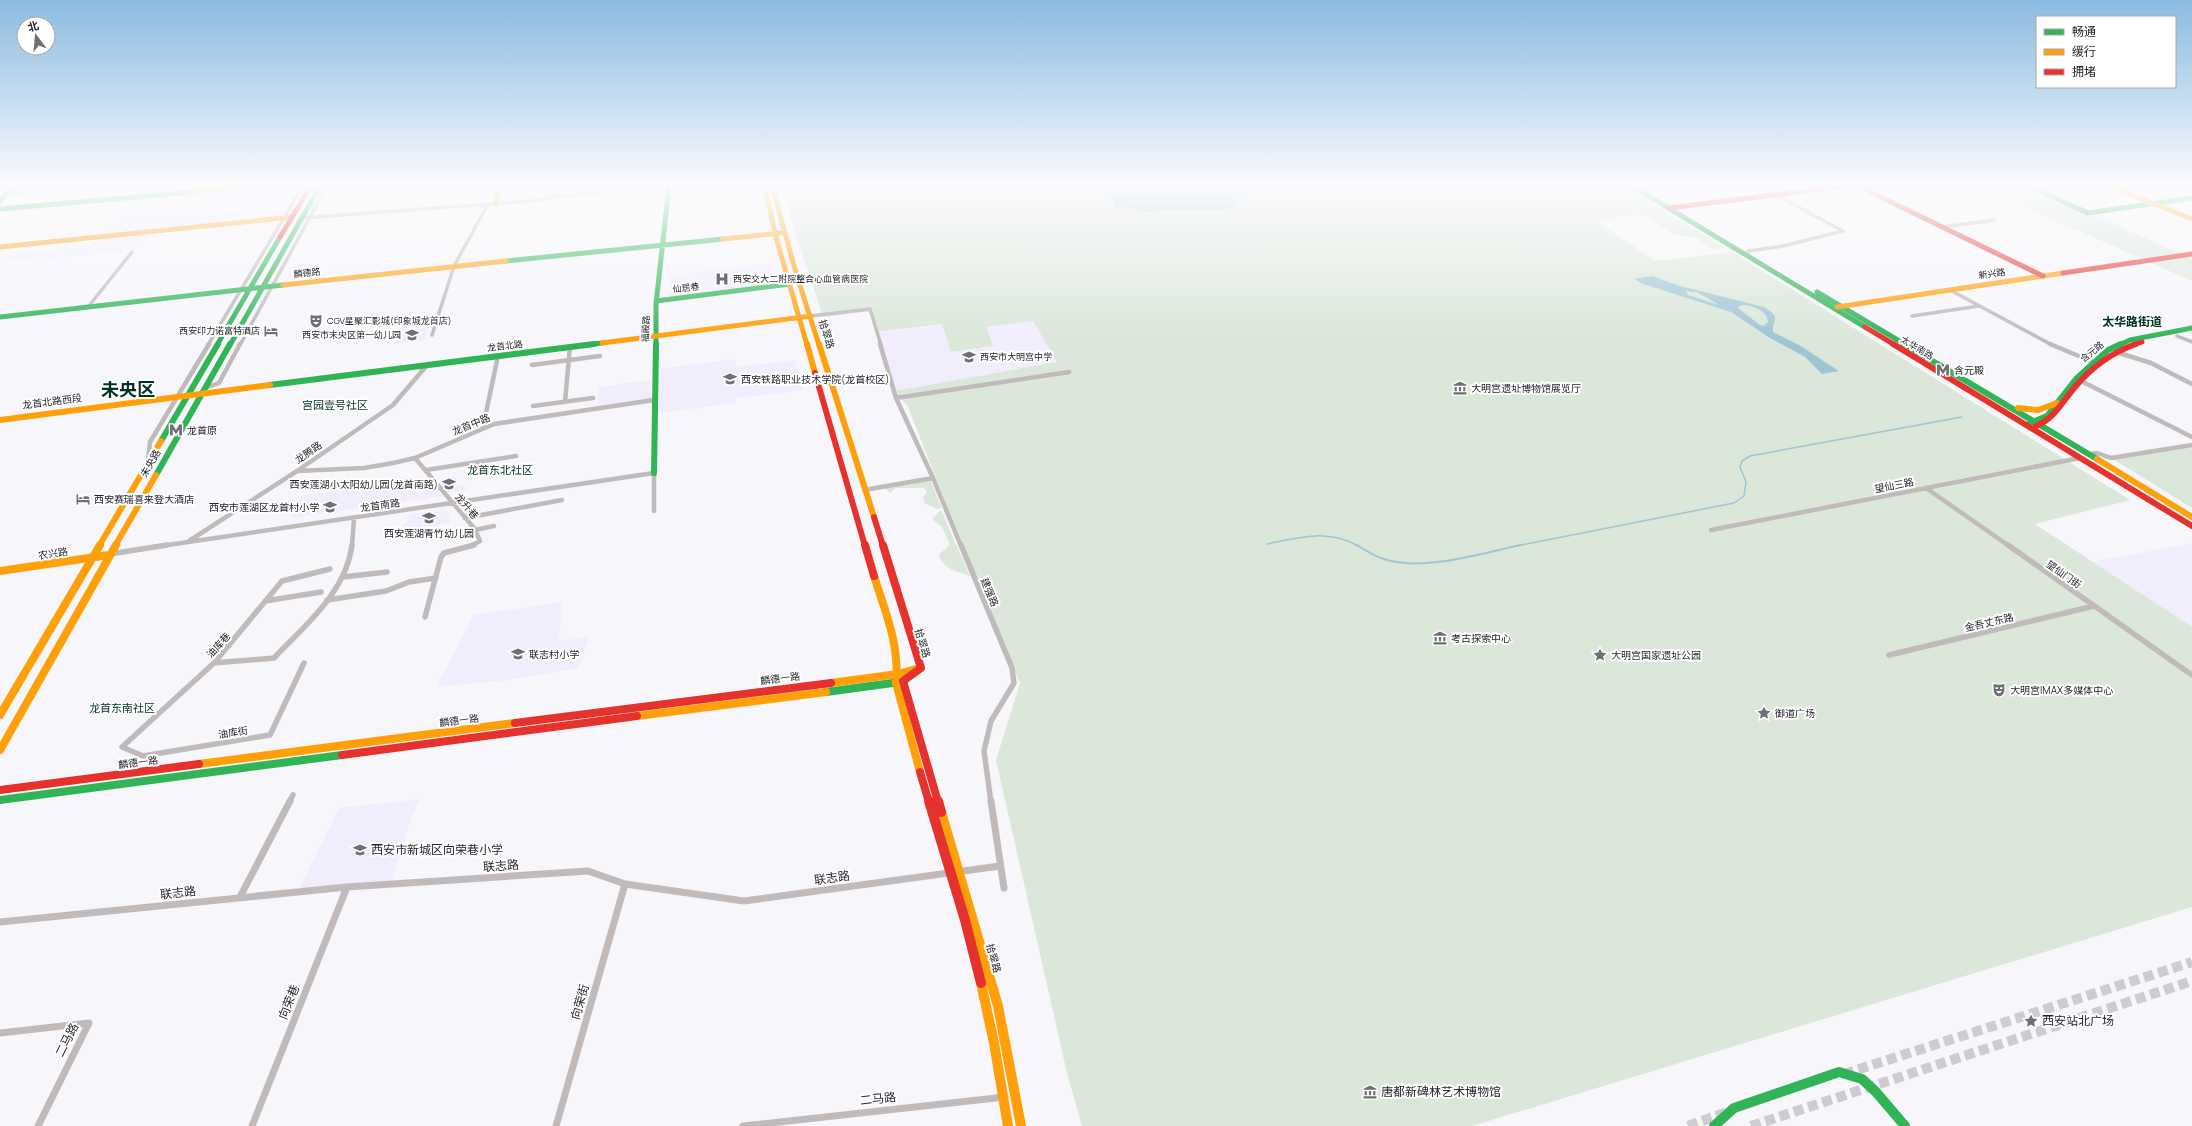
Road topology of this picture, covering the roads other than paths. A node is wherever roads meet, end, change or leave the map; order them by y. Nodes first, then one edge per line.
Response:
1 (100, 239) edge
2 (274, 239) edge
3 (276, 239) edge
4 (292, 239) edge
5 (295, 239) edge
6 (471, 239) edge
7 (664, 239) edge
8 (729, 239) edge
9 (776, 239) edge
10 (786, 239) edge
11 (1721, 239) edge
12 (1726, 239) edge
13 (1813, 239) edge
14 (1966, 239) edge
15 (663, 245) junction
16 (0, 249) edge
17 (1748, 251) junction
18 (132, 252) dead end
19 (2192, 254) edge
20 (454, 266) junction
21 (2043, 276) junction
22 (790, 284) junction
23 (272, 286) junction
24 (262, 287) junction
25 (249, 289) junction
26 (240, 290) junction
27 (1950, 290) junction
28 (656, 301) junction
29 (1979, 306) junction
30 (88, 307) junction
31 (1842, 307) junction
32 (1833, 308) junction
33 (811, 316) junction
34 (1912, 316) dead end
35 (0, 317) edge
36 (800, 317) junction
37 (2192, 328) edge
38 (2192, 333) edge
39 (432, 334) dead end
40 (655, 336) junction
41 (2177, 336) junction
42 (2192, 342) edge
43 (570, 346) junction
44 (2116, 352) junction
45 (498, 356) junction
46 (600, 356) dead end
47 (570, 360) junction
48 (2093, 362) junction
49 (428, 364) junction
50 (532, 365) dead end
51 (1069, 372) dead end
52 (2081, 381) junction
53 (2192, 384) edge
54 (202, 392) junction
55 (188, 395) junction
56 (177, 396) junction
57 (593, 398) dead end
58 (896, 398) junction
59 (654, 400) junction
60 (2001, 401) junction
61 (565, 402) junction
62 (2057, 403) junction
63 (533, 406) dead end
64 (0, 419) edge
65 (2040, 423) junction
66 (2027, 426) junction
67 (483, 427) junction
68 (2192, 437) edge
69 (2192, 445) edge
70 (2090, 454) junction
71 (516, 456) dead end
72 (414, 458) junction
73 (2080, 458) junction
74 (148, 464) junction
75 (426, 470) junction
76 (297, 471) junction
77 (654, 473) junction
78 (933, 478) junction
79 (1926, 488) junction
80 (864, 490) junction
81 (562, 500) dead end
82 (453, 503) junction
83 (654, 511) dead end
84 (2192, 517) edge
85 (354, 518) junction
86 (465, 518) junction
87 (494, 526) dead end
88 (2192, 526) edge
89 (475, 530) junction
90 (1711, 530) dead end
91 (188, 543) junction
92 (109, 555) junction
93 (94, 557) junction
94 (330, 568) dead end
95 (0, 571) edge
96 (387, 572) dead end
97 (343, 577) junction
98 (436, 578) junction
99 (321, 592) dead end
100 (327, 600) junction
101 (265, 601) junction
102 (2094, 606) junction
103 (425, 617) dead end
104 (1889, 655) dead end
105 (214, 663) junction
106 (304, 663) dead end
107 (921, 668) junction
108 (898, 674) junction
109 (2192, 675) edge
110 (900, 682) junction
111 (0, 715) edge
112 (122, 747) joint
113 (0, 750) edge
114 (0, 790) edge
115 (293, 795) dead end
116 (0, 800) edge
117 (1000, 866) junction
118 (950, 872) junction
119 (959, 873) junction
120 (625, 884) junction
121 (347, 887) junction
122 (1004, 888) dead end
123 (240, 897) junction
124 (0, 922) edge
125 (0, 1033) edge
126 (1016, 1096) junction
127 (1005, 1097) junction
128 (38, 1126) edge
129 (252, 1126) edge
130 (556, 1126) edge
131 (743, 1126) edge
132 (1008, 1126) edge
133 (1021, 1126) edge
134 (1714, 1126) edge
135 (1905, 1126) edge

1 - 16 main road
2 - 26 street
3 - 25 main road, 未央路
4 - 24 main road, 未央路
5 - 23 street
6 - 20 street
7 - 15 main road, 福殿路
8 - 15 main road, 麟德路
9 - 22 main road, 拾翠路
10 - 33 main road, 拾翠路
11 - 32 main road, 太华南路
12 - 17 main road, 太华南路
13 - 17 street
14 - 21 main road
15 - 20 main road, 麟德路
15 - 28 main road, 福殿路
17 - 31 main road, 太华南路
18 - 30 street
19 - 21 main road, 新兴路
20 - 23 main road, 麟德路
20 - 39 street
21 - 27 main road, 新兴路
22 - 28 main road, 仙居巷
22 - 36 main road, 拾翠路
23 - 24 main road, 麟德路
23 - 54 street
24 - 25 main road, 麟德路
24 - 54 main road, 未央路
25 - 26 main road, 麟德路
25 - 55 main road, 未央路
26 - 30 main road, 麟德路
26 - 56 street
27 - 29 street
27 - 31 main road, 新兴路
28 - 40 main road, 福殿路
29 - 34 street
29 - 48 street
30 - 35 main road, 麟德路
31 - 32 main road, 新兴路
31 - 60 main road, 太华南路
32 - 66 main road, 太华南路
33 - 36 main road, 龙首北路
33 - 58 street, 建强路
33 - 80 main road, 拾翠路
36 - 40 main road, 龙首北路
36 - 108 main road, 拾翠路
37 - 48 main road, 含元路
38 - 41 main road, 含元路
40 - 43 main road, 龙首北路
40 - 59 main road, 福殿路
41 - 42 street
41 - 44 main road, 含元路
43 - 45 main road, 龙首北路
43 - 47 street
44 - 52 main road, 含元路
44 - 53 street
45 - 49 main road, 龙首北路
45 - 67 street
46 - 47 street
47 - 50 street
47 - 61 street
48 - 62 main road, 含元路
49 - 54 main road, 龙首北路
49 - 76 street, 龙腾路
51 - 58 street
52 - 65 main road, 含元路
52 - 68 street
54 - 55 main road, 龙首北路西段
54 - 92 main road, 未央路
55 - 56 main road, 龙首北路西段
55 - 74 main road, 未央路
56 - 64 main road, 龙首北路西段
56 - 74 street
57 - 61 street
58 - 78 street, 建强路
59 - 67 street, 龙首中路
59 - 77 main road, 福殿路
60 - 62 main road
60 - 65 main road, 太华南路
61 - 63 street
62 - 65 main road, 含元路
65 - 66 main road
65 - 70 main road, 太华南路
66 - 73 main road, 太华南路
67 - 72 street, 龙首中路
69 - 70 street
70 - 84 main road, 太华南路
71 - 75 street
72 - 75 street, 龙升巷
72 - 76 street, 龙首中路
73 - 79 street, 望仙三路
73 - 88 main road, 太华南路
74 - 93 main road, 未央路
75 - 82 street, 龙升巷
76 - 91 street, 龙腾路
77 - 82 street, 龙首南路
77 - 83 street
78 - 80 street
78 - 117 street, 建强路
79 - 90 street, 望仙三路
79 - 102 street, 望仙门街
80 - 107 main road, 拾翠路
81 - 86 street
82 - 85 street, 龙首南路
82 - 86 street, 龙升巷
85 - 91 street, 龙首南路
85 - 97 street
86 - 89 street, 龙升巷
87 - 89 street
89 - 98 street, 龙升巷
91 - 92 street, 龙首南路
92 - 93 main road, 农兴路
92 - 113 main road, 未央路
93 - 95 main road, 农兴路
93 - 111 main road, 未央路
94 - 101 street, 油库巷
96 - 97 street
97 - 100 street
98 - 100 street
98 - 103 street, 龙升巷
99 - 101 street
100 - 105 street
101 - 105 street, 油库巷
102 - 104 street, 金吾丈东路
102 - 109 street, 望仙门街
105 - 112 street, 油库巷
106 - 112 street, 油库街
107 - 108 main road, 麟德一路
107 - 110 main road, 拾翠路
108 - 110 main road, 拾翠路
108 - 114 main road, 麟德一路
110 - 116 main road, 麟德一路
110 - 118 main road, 拾翠路
110 - 119 main road, 拾翠路
115 - 123 street
117 - 119 street, 联志路
117 - 122 street, 建强路
118 - 119 street, 联志路
118 - 120 street, 联志路
118 - 127 main road, 拾翠路
119 - 126 main road, 拾翠路
120 - 121 street, 联志路
120 - 130 street, 向荣街
121 - 123 street, 联志路
121 - 129 street, 向荣巷
123 - 124 street, 联志路
125 - 128 street, 二马路
126 - 127 street, 二马路
126 - 133 main road, 拾翠路
127 - 131 street, 二马路
127 - 132 main road, 拾翠路
134 - 135 main road

